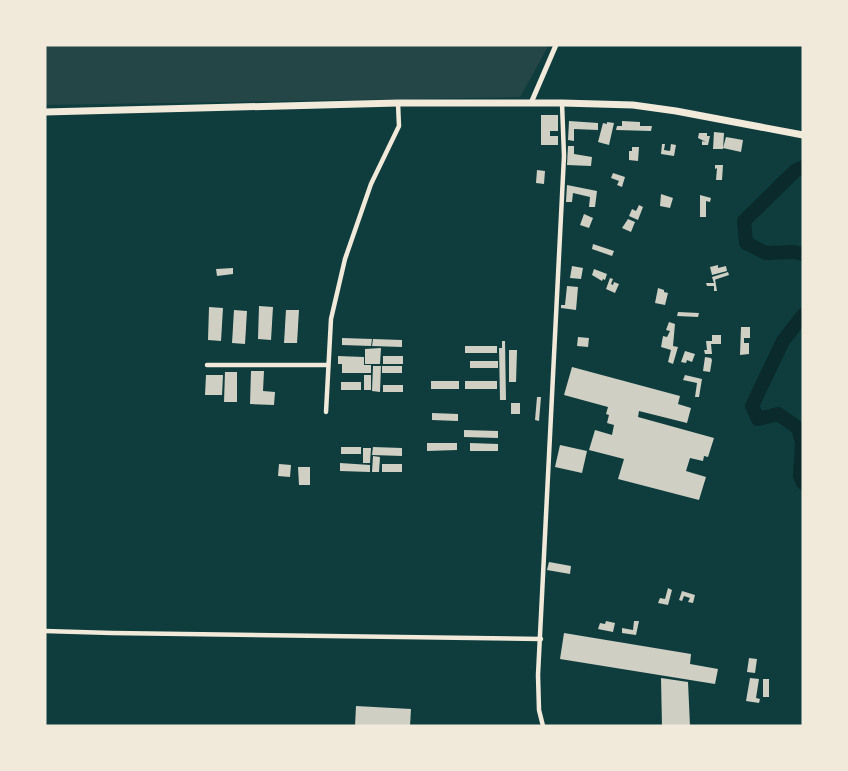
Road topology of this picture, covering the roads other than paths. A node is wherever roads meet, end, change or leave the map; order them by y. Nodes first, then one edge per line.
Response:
1 (556, 45) edge
2 (531, 103) junction
3 (562, 103) junction
4 (398, 104) junction
5 (45, 112) edge
6 (803, 135) edge
7 (207, 365) dead end
8 (327, 365) junction
9 (326, 412) dead end
10 (45, 631) edge
11 (541, 639) junction
12 (543, 726) edge

1 - 2 street
2 - 3 main road
2 - 4 main road
3 - 6 main road
3 - 11 street
4 - 5 main road
4 - 8 street
7 - 8 street
8 - 9 street
10 - 11 street
11 - 12 street

